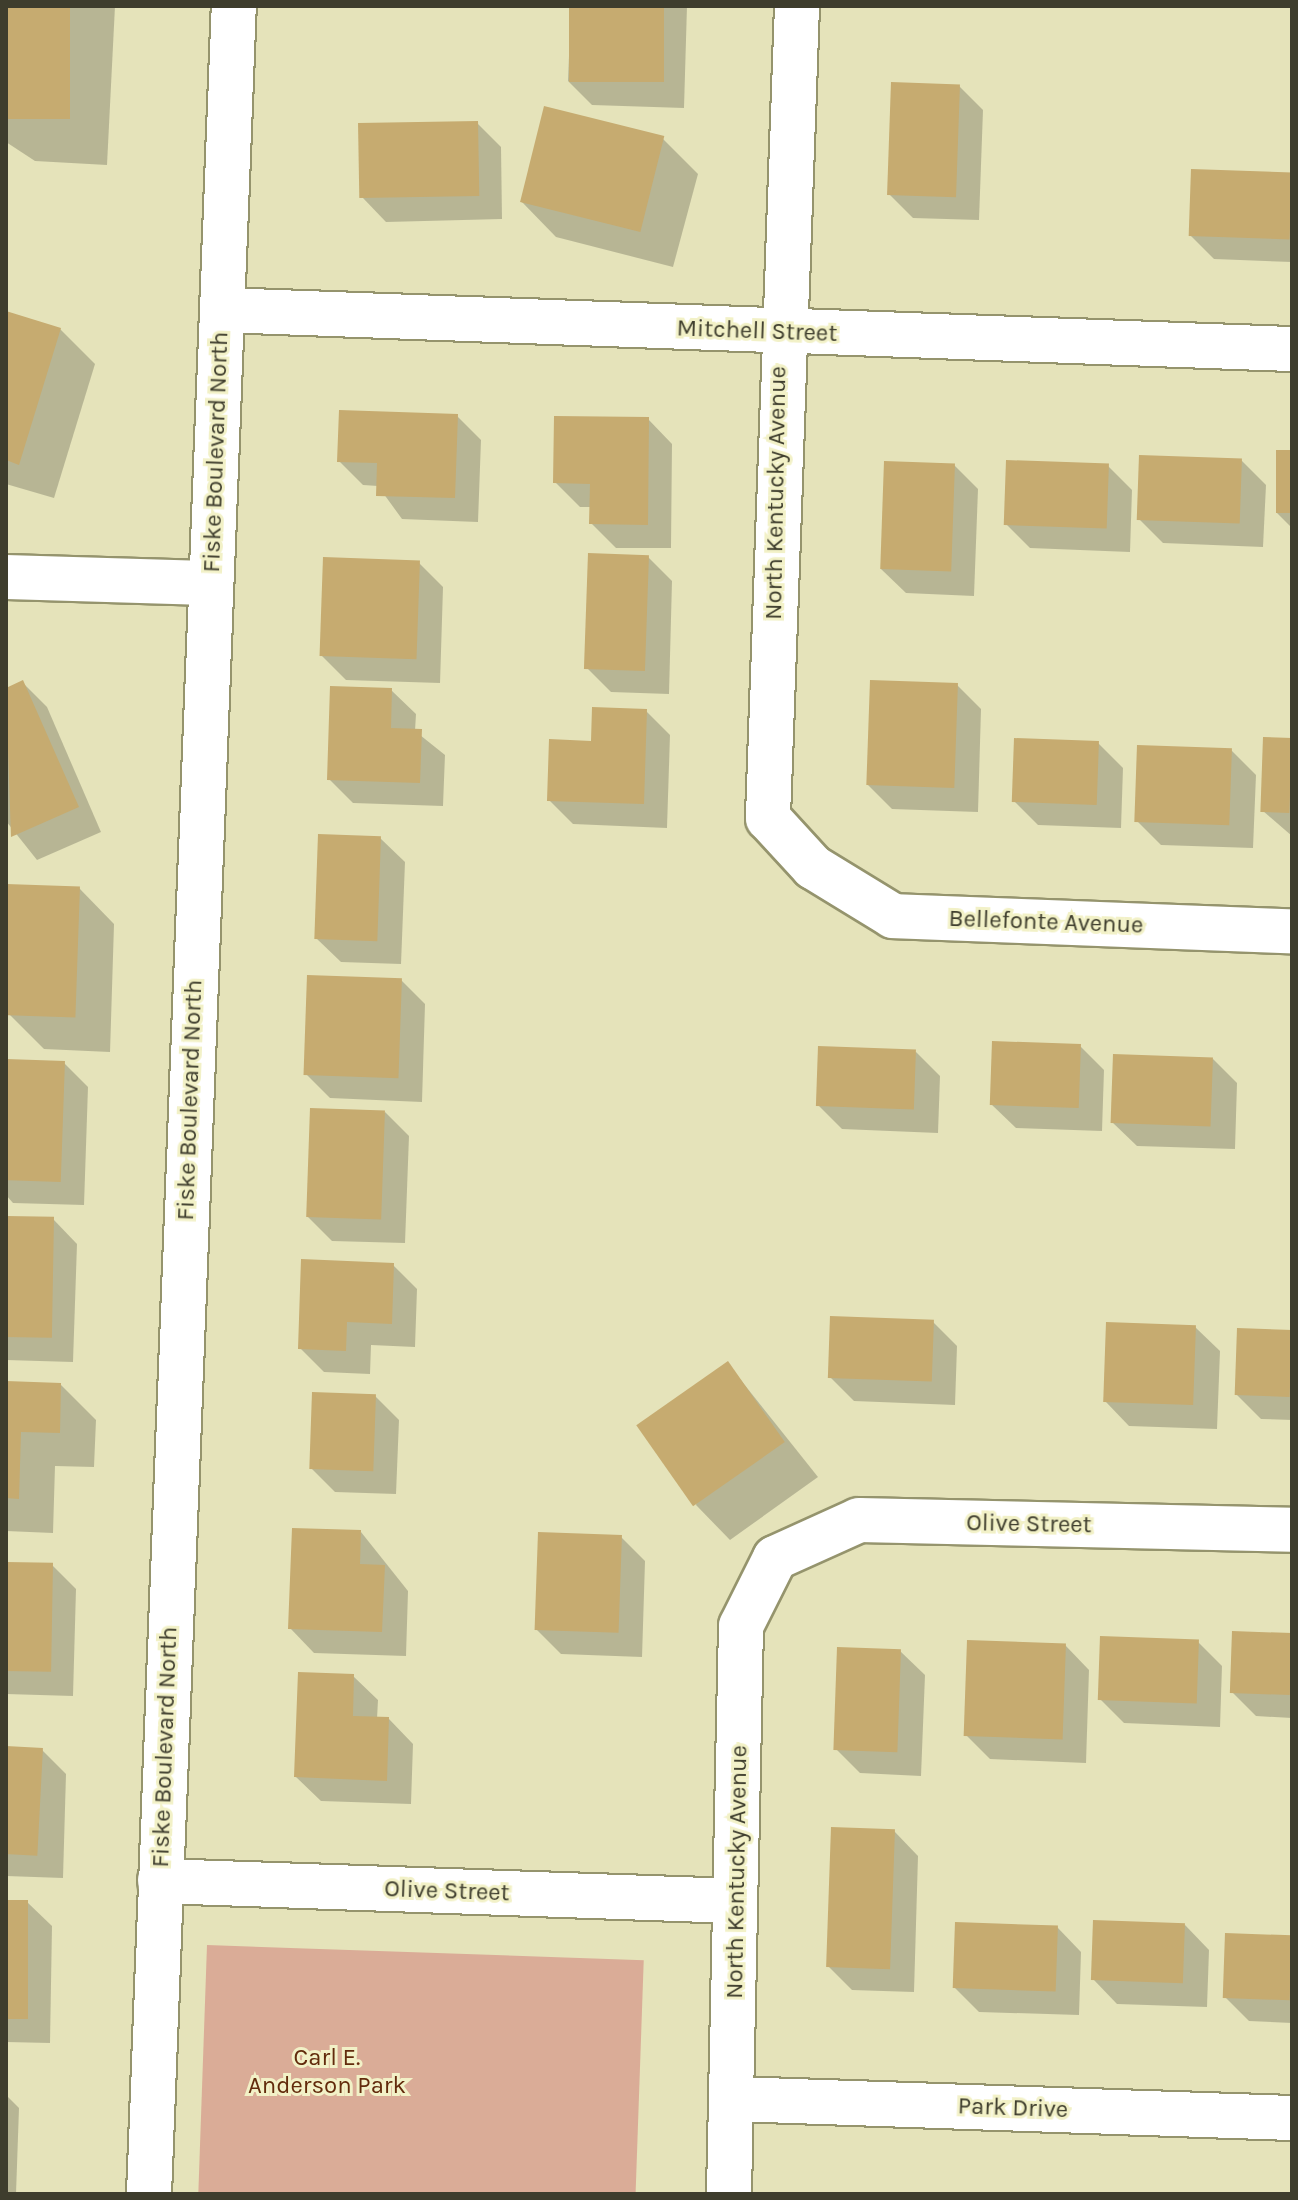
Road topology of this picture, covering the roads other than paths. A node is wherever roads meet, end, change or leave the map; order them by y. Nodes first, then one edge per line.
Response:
1 (234, 6) edge
2 (797, 6) edge
3 (222, 310) junction
4 (780, 332) junction
5 (1292, 349) edge
6 (6, 577) edge
7 (210, 583) junction
8 (813, 867) joint
9 (1292, 931) edge
10 (1292, 1530) edge
11 (775, 1558) joint
12 (160, 1881) junction
13 (735, 1901) junction
14 (734, 2099) junction
15 (1292, 2118) edge
16 (149, 2194) edge
17 (729, 2194) edge

1 - 3 street, Fiske Boulevard North
2 - 4 street, North Kentucky Avenue
3 - 4 street, Mitchell Street
3 - 7 street, Fiske Boulevard North
4 - 5 street, Mitchell Street
4 - 8 street, North Kentucky Avenue
6 - 7 street
7 - 12 street, Fiske Boulevard North
8 - 9 street, Bellefonte Avenue
10 - 11 street, Olive Street
11 - 13 street, North Kentucky Avenue
12 - 13 street, Olive Street
12 - 16 street, Fiske Boulevard North
13 - 14 street, North Kentucky Avenue
14 - 15 street, Park Drive
14 - 17 street, North Kentucky Avenue

